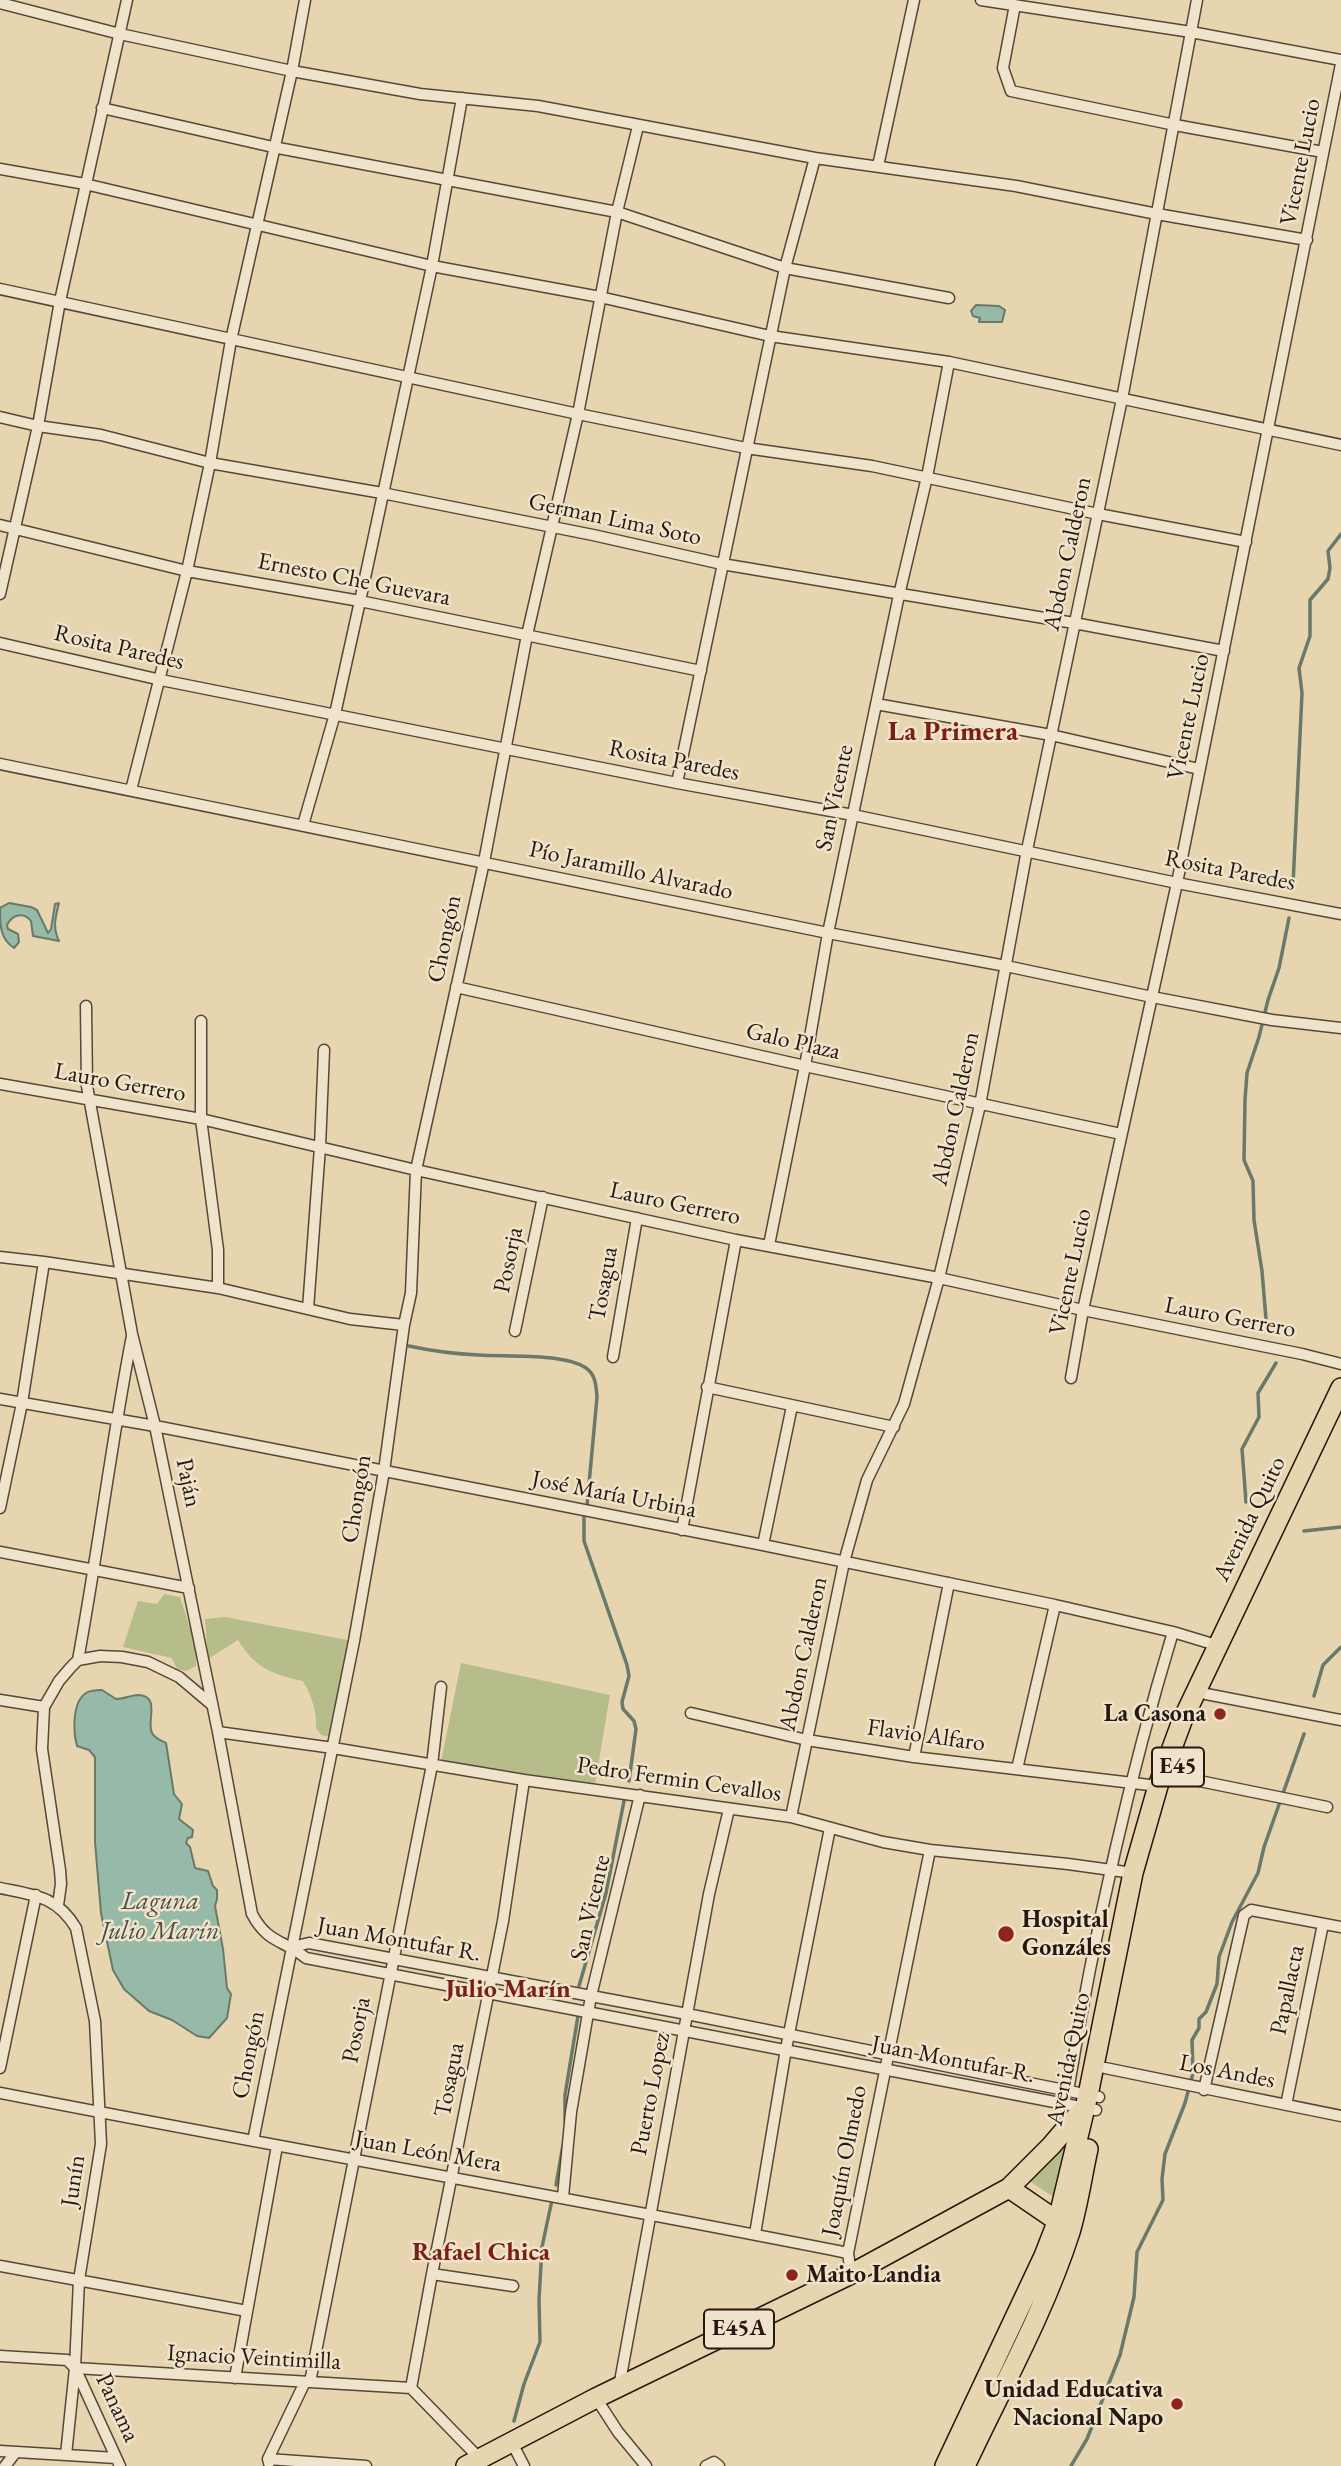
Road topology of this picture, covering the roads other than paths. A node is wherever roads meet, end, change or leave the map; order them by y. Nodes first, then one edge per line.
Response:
1 (127, 0) edge
2 (305, 0) edge
3 (914, 0) edge
4 (981, 0) edge
5 (1197, 0) edge
6 (0, 3) edge
7 (1015, 5) junction
8 (1191, 32) junction
9 (120, 34) junction
10 (1341, 62) edge
11 (292, 71) junction
12 (462, 97) junction
13 (102, 108) junction
14 (1175, 125) junction
15 (638, 126) junction
16 (273, 147) junction
17 (1323, 152) junction
18 (815, 158) junction
19 (878, 166) junction
20 (0, 169) edge
21 (448, 181) junction
22 (85, 184) junction
23 (617, 212) junction
24 (1157, 214) junction
25 (257, 225) junction
26 (1307, 240) junction
27 (432, 266) junction
28 (785, 268) junction
29 (0, 289) edge
30 (600, 297) junction
31 (949, 298) dead end
32 (60, 301) junction
33 (770, 336) junction
34 (231, 340) junction
35 (949, 362) junction
36 (408, 379) junction
37 (1122, 399) junction
38 (578, 415) junction
39 (0, 417) edge
40 (38, 426) junction
41 (1268, 431) junction
42 (1341, 445) edge
43 (746, 448) junction
44 (210, 463) junction
45 (927, 477) junction
46 (382, 493) junction
47 (1098, 514) junction
48 (0, 525) edge
49 (553, 527) junction
50 (16, 528) junction
51 (1246, 542) junction
52 (722, 564) junction
53 (187, 571) junction
54 (0, 594) edge
55 (899, 595) junction
56 (360, 601) junction
57 (1074, 623) junction
58 (527, 635) junction
59 (0, 643) edge
60 (1224, 651) junction
61 (701, 671) junction
62 (161, 680) junction
63 (876, 704) junction
64 (335, 714) junction
65 (1051, 735) junction
66 (504, 748) junction
67 (0, 764) edge
68 (1199, 769) junction
69 (677, 783) junction
70 (131, 790) junction
71 (853, 815) junction
72 (303, 825) junction
73 (1027, 850) junction
74 (484, 862) junction
75 (1177, 883) junction
76 (1341, 914) edge
77 (828, 933) junction
78 (1006, 966) junction
79 (456, 988) junction
80 (1152, 997) junction
81 (86, 1006) dead end
82 (201, 1021) dead end
83 (1341, 1028) edge
84 (324, 1050) dead end
85 (805, 1066) junction
86 (0, 1084) edge
87 (90, 1099) junction
88 (980, 1105) junction
89 (201, 1119) junction
90 (1121, 1134) junction
91 (320, 1147) junction
92 (416, 1170) junction
93 (543, 1197) junction
94 (637, 1218) junction
95 (736, 1240) junction
96 (769, 1245) junction
97 (0, 1257) edge
98 (44, 1262) junction
99 (122, 1275) junction
100 (939, 1278) junction
101 (218, 1288) junction
102 (308, 1309) junction
103 (1083, 1310) junction
104 (404, 1325) junction
105 (515, 1331) dead end
106 (132, 1334) junction
107 (612, 1357) dead end
108 (1341, 1364) edge
109 (1071, 1378) dead end
110 (707, 1387) junction
111 (1341, 1388) edge
112 (0, 1399) edge
113 (22, 1403) junction
114 (792, 1406) junction
115 (1341, 1416) edge
116 (116, 1419) junction
117 (155, 1426) junction
118 (894, 1427) junction
119 (384, 1471) junction
120 (0, 1508) edge
121 (682, 1530) junction
122 (763, 1545) junction
123 (0, 1552) edge
124 (844, 1563) junction
125 (94, 1572) junction
126 (949, 1583) junction
127 (189, 1588) junction
128 (1055, 1605) junction
129 (1173, 1632) junction
130 (1216, 1645) junction
131 (78, 1660) junction
132 (441, 1687) dead end
133 (1206, 1694) junction
134 (0, 1700) edge
135 (211, 1704) junction
136 (44, 1707) junction
137 (691, 1713) dead end
138 (1341, 1720) edge
139 (218, 1732) junction
140 (807, 1740) junction
141 (332, 1748) junction
142 (914, 1757) junction
143 (432, 1765) junction
144 (1017, 1769) junction
145 (1175, 1776) junction
146 (524, 1780) junction
147 (1130, 1783) junction
148 (1158, 1786) junction
149 (640, 1795) junction
150 (1327, 1807) dead end
151 (729, 1809) junction
152 (791, 1817) junction
153 (830, 1828) junction
154 (930, 1850) junction
155 (1109, 1870) junction
156 (1133, 1873) junction
157 (0, 1888) edge
158 (36, 1895) junction
159 (58, 1905) junction
160 (1323, 1924) junction
161 (1341, 1927) edge
162 (292, 1947) junction
163 (393, 1959) junction
164 (390, 1974) junction
165 (491, 1977) junction
166 (488, 1993) junction
167 (591, 1996) junction
168 (589, 2011) junction
169 (687, 2014) junction
170 (685, 2029) junction
171 (789, 2035) junction
172 (786, 2049) junction
173 (888, 2055) junction
174 (0, 2068) edge
175 (885, 2068) junction
176 (1105, 2068) junction
177 (1202, 2089) junction
178 (1068, 2091) junction
179 (0, 2093) edge
180 (1092, 2102) junction
181 (1286, 2105) junction
182 (99, 2112) junction
183 (1341, 2116) edge
184 (253, 2141) junction
185 (277, 2146) junction
186 (352, 2161) junction
187 (452, 2177) junction
188 (1009, 2188) junction
189 (563, 2197) junction
190 (650, 2215) junction
191 (1064, 2225) junction
192 (754, 2234) junction
193 (848, 2253) junction
194 (0, 2266) edge
195 (432, 2274) junction
196 (851, 2274) junction
197 (79, 2280) junction
198 (513, 2286) dead end
199 (247, 2311) junction
200 (0, 2356) edge
201 (75, 2368) junction
202 (235, 2378) junction
203 (308, 2382) junction
204 (619, 2387) junction
205 (411, 2388) junction
206 (596, 2398) junction
207 (511, 2441) junction
208 (0, 2451) edge
209 (16, 2452) junction
210 (66, 2455) junction
211 (118, 2462) edge
212 (268, 2462) edge
213 (473, 2462) edge
214 (343, 2465) edge
215 (5, 2466) edge
216 (366, 2466) edge
217 (524, 2466) edge
218 (646, 2466) edge
219 (706, 2466) edge
220 (719, 2466) edge
221 (945, 2466) edge
222 (965, 2466) edge

1 - 9 street
2 - 11 street
3 - 19 street
4 - 7 street
5 - 8 street, Abdon Calderon
6 - 9 street
7 - 8 street
7 - 14 street
8 - 10 street
8 - 14 street, Abdon Calderon
9 - 11 street
9 - 13 street
10 - 17 street, Vicente Lucio
11 - 12 street
11 - 16 street
12 - 15 street
12 - 21 street
13 - 16 street
13 - 22 street
14 - 17 street
14 - 24 street, Abdon Calderon
15 - 18 street
15 - 23 street, Chongón
16 - 21 street
16 - 25 street
17 - 26 street, Vicente Lucio
18 - 19 street
18 - 28 street
19 - 24 street
20 - 22 street
21 - 23 street
21 - 27 street
22 - 25 street
22 - 32 street
23 - 28 street
23 - 30 street, Chongón
24 - 26 street
24 - 37 street, Abdon Calderon
25 - 27 street
25 - 34 street
26 - 41 street, Vicente Lucio
27 - 30 street
27 - 36 street
28 - 31 street
28 - 33 street
29 - 32 street
30 - 33 street
30 - 38 street, Chongón
32 - 34 street
32 - 40 street
33 - 35 street
33 - 43 street
34 - 36 street
34 - 44 street
35 - 37 street
35 - 45 street, San Vicente
36 - 38 street
36 - 46 street
37 - 41 street
37 - 47 street, Abdon Calderon
38 - 43 street
38 - 49 street, Chongón
39 - 40 street, German Lima Soto
40 - 44 street, German Lima Soto
40 - 50 street
41 - 42 street
41 - 51 street, Vicente Lucio
43 - 45 street
43 - 52 street
44 - 46 street, German Lima Soto
44 - 53 street
45 - 47 street
45 - 55 street, San Vicente
46 - 49 street, German Lima Soto
46 - 56 street
47 - 51 street
47 - 57 street, Abdon Calderon
48 - 50 street, Ernesto Che Guevara
49 - 52 street, German Lima Soto
49 - 58 street, Chongón
50 - 53 street, Ernesto Che Guevara
50 - 54 street
51 - 60 street, Vicente Lucio
52 - 55 street, German Lima Soto
52 - 61 street
53 - 56 street, Ernesto Che Guevara
53 - 62 street
55 - 57 street, German Lima Soto
55 - 63 street, San Vicente
56 - 58 street, Ernesto Che Guevara
56 - 64 street
57 - 60 street, German Lima Soto
57 - 65 street, Abdon Calderon
58 - 61 street, Ernesto Che Guevara
58 - 66 street, Chongón
59 - 62 street, Rosita Paredes
60 - 68 street, Vicente Lucio
61 - 69 street
62 - 64 street, Rosita Paredes
62 - 70 street
63 - 65 street
63 - 71 street, San Vicente
64 - 66 street, Rosita Paredes
64 - 72 street
65 - 68 street
65 - 73 street, Abdon Calderon
66 - 69 street, Rosita Paredes
66 - 74 street, Chongón
67 - 70 street, Pío Jaramillo Alvarado
68 - 75 street, Vicente Lucio
69 - 71 street, Rosita Paredes
70 - 72 street, Pío Jaramillo Alvarado
71 - 73 street, Rosita Paredes
71 - 77 street, San Vicente
72 - 74 street, Pío Jaramillo Alvarado
73 - 75 street, Rosita Paredes
73 - 78 street, Abdon Calderon
74 - 77 street, Pío Jaramillo Alvarado
74 - 79 street, Chongón
75 - 76 street, Rosita Paredes
75 - 80 street, Vicente Lucio
77 - 78 street, Pío Jaramillo Alvarado
77 - 85 street, San Vicente
78 - 80 street, Pío Jaramillo Alvarado
78 - 88 street, Abdon Calderon
79 - 85 street, Galo Plaza
79 - 92 street, Chongón
80 - 83 street, Pío Jaramillo Alvarado
80 - 90 street, Vicente Lucio
81 - 87 street, Paján
82 - 89 street
84 - 91 street
85 - 88 street, Galo Plaza
85 - 96 street, San Vicente
86 - 87 street, Lauro Gerrero
87 - 89 street, Lauro Gerrero
87 - 99 street, Paján
88 - 90 street, Galo Plaza
88 - 100 street, Abdon Calderon
89 - 91 street, Lauro Gerrero
89 - 101 street
90 - 103 street, Vicente Lucio
91 - 92 street, Lauro Gerrero
91 - 102 street
92 - 93 street, Lauro Gerrero
92 - 104 street, Chongón
93 - 94 street, Lauro Gerrero
93 - 105 street, Posorja
94 - 95 street, Lauro Gerrero
94 - 107 street, Tosagua
95 - 96 street, Lauro Gerrero
95 - 110 street
96 - 100 street, Lauro Gerrero
97 - 98 street
98 - 99 street
98 - 113 street
99 - 101 street
99 - 106 street, Paján
100 - 103 street, Lauro Gerrero
100 - 118 street, Abdon Calderon
101 - 102 street
102 - 104 street
103 - 108 street, Lauro Gerrero
103 - 109 street, Vicente Lucio
104 - 119 street, Chongón
106 - 116 street
106 - 117 street, Paján
110 - 114 street
110 - 121 street
111 - 130 highway, Avenida Quito / E45
112 - 113 street, José María Urbina
113 - 116 street, José María Urbina
113 - 120 street
114 - 118 street
114 - 122 street
115 - 133 highway, Avenida Quito / E45
116 - 117 street, José María Urbina
116 - 125 street
117 - 119 street, José María Urbina
117 - 127 street, Paján
118 - 124 street, Abdon Calderon
119 - 121 street, José María Urbina
119 - 141 street, Chongón
121 - 122 street, José María Urbina
122 - 124 street, José María Urbina
123 - 125 street
124 - 126 street, José María Urbina
124 - 140 street, Abdon Calderon
125 - 127 street
125 - 131 street
126 - 128 street, José María Urbina
126 - 142 street
127 - 135 street, Paján
128 - 129 street, José María Urbina
128 - 144 street
129 - 130 street, José María Urbina
129 - 147 street
130 - 148 highway, Avenida Quito / E45
131 - 135 street
131 - 136 street
132 - 143 street, Posorja
133 - 138 street
133 - 145 highway, Avenida Quito / E45
134 - 136 street
135 - 139 street, Paján
136 - 159 street
137 - 140 street, Flavio Alfaro
139 - 141 street, Pedro Fermin Cevallos
139 - 162 street, Paján
140 - 142 street, Flavio Alfaro
140 - 152 street, Abdon Calderon
141 - 143 street, Pedro Fermin Cevallos
141 - 162 street, Chongón
142 - 144 street, Flavio Alfaro
143 - 146 street, Pedro Fermin Cevallos
143 - 163 street, Posorja
144 - 147 street, Flavio Alfaro
145 - 150 street
145 - 176 highway, Avenida Quito / E45
146 - 149 street, Pedro Fermin Cevallos
146 - 165 street, Tosagua
147 - 148 street, Flavio Alfaro
147 - 155 street
148 - 156 highway, Avenida Quito / E45
149 - 151 street, Pedro Fermin Cevallos
149 - 167 street, San Vicente
151 - 152 street, Pedro Fermin Cevallos
151 - 169 street, Puerto Lopez
152 - 153 street, Pedro Fermin Cevallos
153 - 154 street, Pedro Fermin Cevallos
153 - 171 street
154 - 155 street, Pedro Fermin Cevallos
154 - 173 street, Joaquín Olmedo
155 - 156 street, Pedro Fermin Cevallos
155 - 178 street
156 - 180 highway, Avenida Quito / E45
157 - 158 street
158 - 159 street
158 - 174 street
159 - 182 street, Junín
160 - 161 street
160 - 177 street
160 - 181 street, Papallacta
162 - 163 street, Juan Montufar R.
162 - 164 street, Juan Montufar R.
162 - 184 street, Chongón
163 - 164 street, Posorja
163 - 165 street, Juan Montufar R.
164 - 166 street, Juan Montufar R.
164 - 186 street, Posorja
165 - 166 street, Tosagua
165 - 167 street, Juan Montufar R.
166 - 168 street, Juan Montufar R.
166 - 187 street, Tosagua
167 - 168 street, San Vicente
167 - 169 street, Juan Montufar R.
168 - 170 street, Juan Montufar R.
168 - 189 street, San Vicente
169 - 170 street, Puerto Lopez
169 - 171 street, Juan Montufar R.
170 - 172 street, Juan Montufar R.
170 - 190 street, Puerto Lopez
171 - 172 street
171 - 173 street, Juan Montufar R.
172 - 175 street, Juan Montufar R.
172 - 192 street
173 - 175 street, Joaquín Olmedo
173 - 178 street, Juan Montufar R.
175 - 180 street, Juan Montufar R.
175 - 193 street, Joaquín Olmedo
176 - 177 street, Los Andes
176 - 180 highway, Avenida Quito / E45
177 - 181 street, Los Andes
178 - 180 street, Juan Montufar R.
179 - 182 street, Juan León Mera
180 - 188 highway, E45A
180 - 191 highway, Avenida Quito / E45
181 - 183 street, Los Andes
182 - 184 street, Juan León Mera
182 - 197 street, Junín
184 - 185 street, Juan León Mera
185 - 186 street, Juan León Mera
185 - 199 street
186 - 187 street, Juan León Mera
186 - 203 street, Posorja
187 - 189 street, Juan León Mera
187 - 195 street, Tosagua
188 - 191 highway
188 - 196 highway, E45A
189 - 190 street, Juan León Mera
190 - 192 street, Juan León Mera
190 - 204 street, Puerto Lopez
191 - 221 highway, Avenida Quito / E45
191 - 222 highway, Avenida Quito / E45
192 - 193 street, Juan León Mera
193 - 196 street, Joaquín Olmedo
194 - 197 street
195 - 198 street
195 - 205 street, Tosagua
196 - 204 highway, E45A
197 - 199 street
197 - 201 street, Junín
199 - 202 street
200 - 201 street, Ignacio Veintimilla
201 - 202 street, Ignacio Veintimilla
201 - 210 street, Junín
201 - 211 street, Panama
202 - 203 street, Ignacio Veintimilla
203 - 205 street, Ignacio Veintimilla
203 - 212 street, Posorja
204 - 206 highway, E45A
205 - 213 street
206 - 207 highway, E45A
206 - 218 street
207 - 213 highway, E45A
207 - 217 street
208 - 209 street
209 - 210 street
209 - 215 street
210 - 211 street
212 - 214 street
214 - 216 street
219 - 220 street

